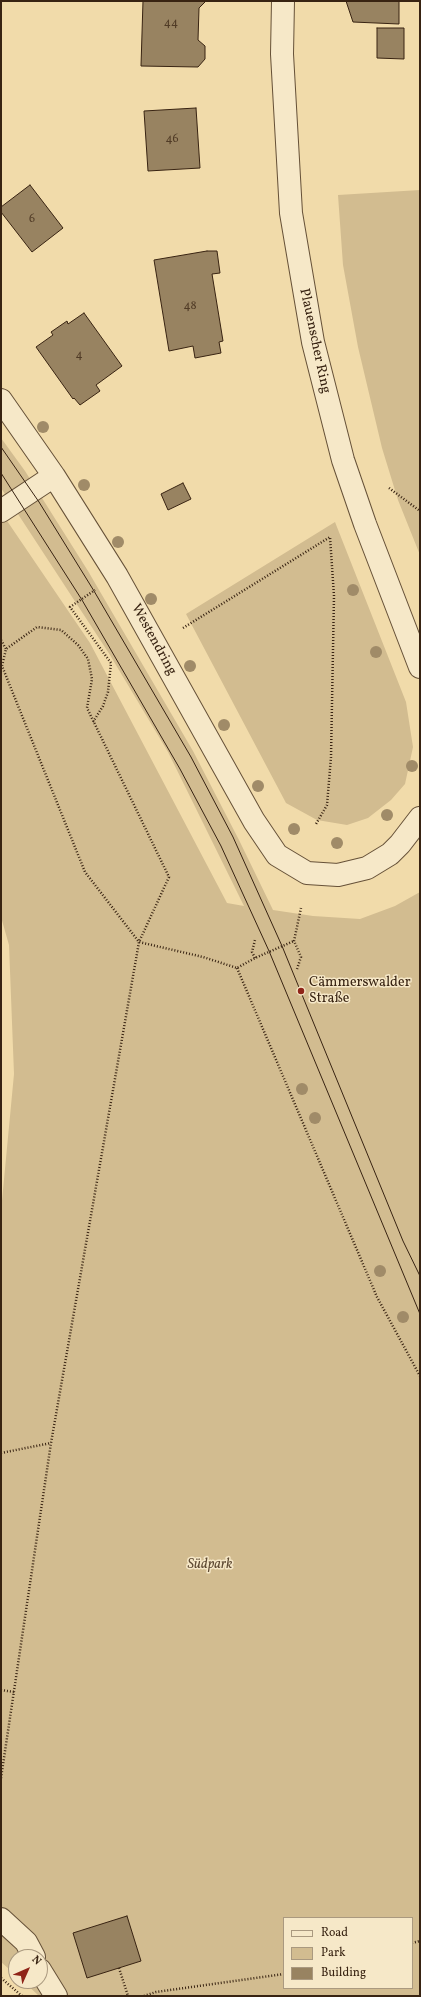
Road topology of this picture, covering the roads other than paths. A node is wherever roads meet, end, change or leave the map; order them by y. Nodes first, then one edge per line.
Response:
1 (283, 1) edge
2 (1, 400) edge
3 (54, 476) junction
4 (1, 512) edge
5 (420, 667) edge
6 (420, 818) edge
7 (1, 1919) edge
8 (30, 1949) edge
9 (48, 1983) edge
10 (56, 1996) edge

1 - 5 street, Plauenscher Ring
2 - 3 street, Westendring
3 - 4 street
3 - 6 street, Westendring
7 - 8 street
9 - 10 street

